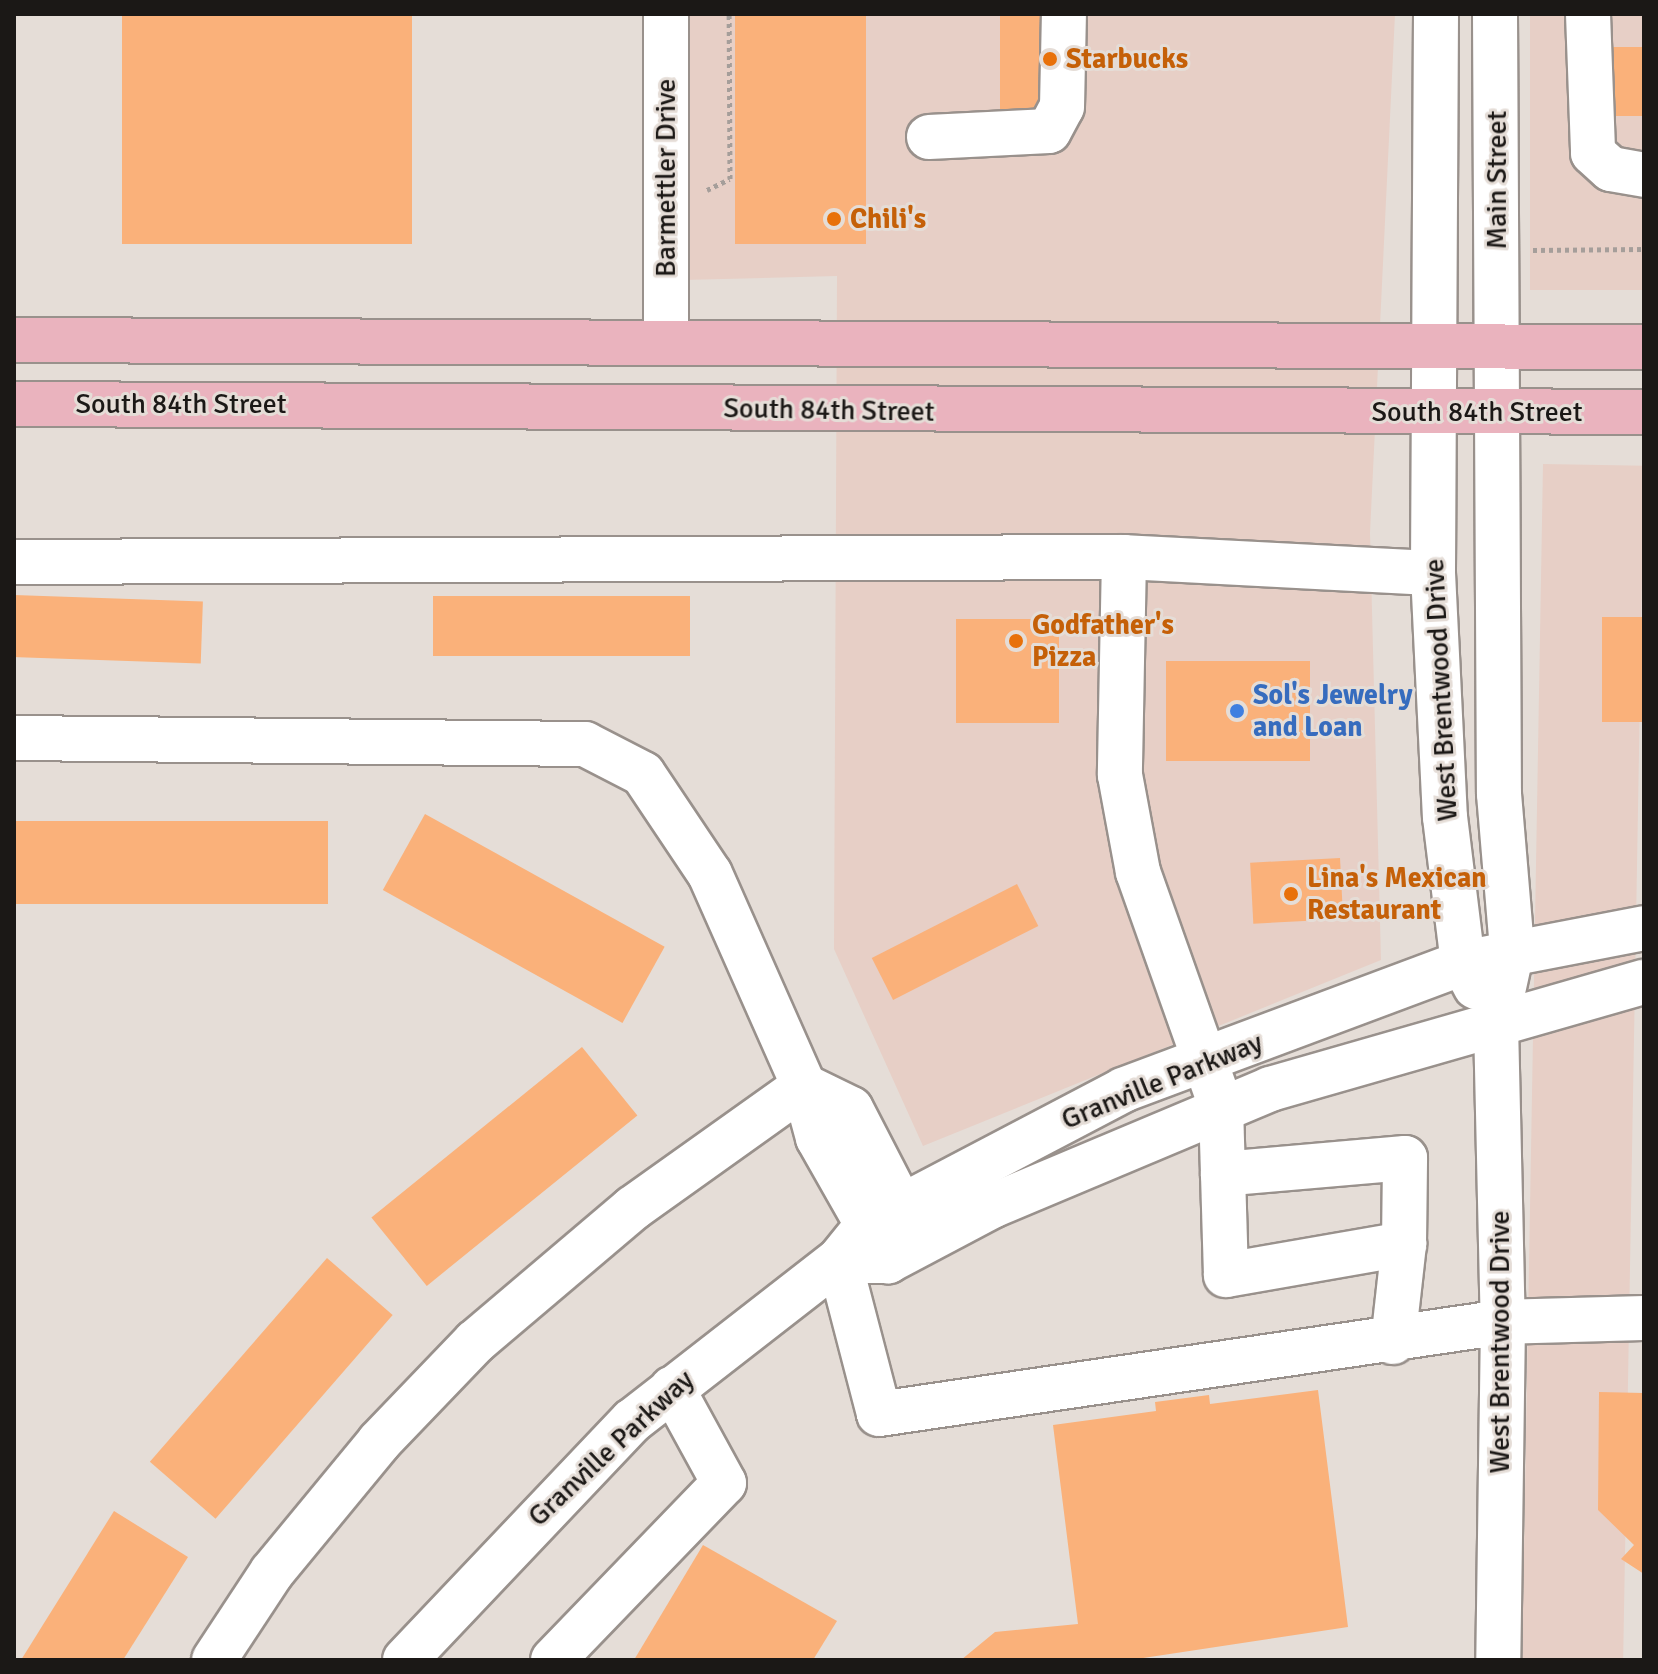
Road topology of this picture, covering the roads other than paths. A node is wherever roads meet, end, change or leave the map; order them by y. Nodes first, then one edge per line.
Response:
1 (666, 14) edge
2 (1064, 14) edge
3 (1436, 14) edge
4 (1495, 14) edge
5 (1588, 14) edge
6 (929, 137) dead end
7 (1644, 175) edge
8 (14, 340) edge
9 (666, 341) junction
10 (1436, 347) junction
11 (1498, 347) junction
12 (1644, 347) edge
13 (14, 404) edge
14 (1439, 411) junction
15 (1495, 411) junction
16 (1644, 412) edge
17 (1124, 557) junction
18 (14, 562) edge
19 (1433, 573) junction
20 (14, 738) edge
21 (1644, 928) edge
22 (1512, 950) junction
23 (1463, 963) junction
24 (1644, 982) edge
25 (1496, 1024) junction
26 (1201, 1062) junction
27 (804, 1086) junction
28 (1221, 1107) junction
29 (994, 1155) junction
30 (1223, 1174) junction
31 (1012, 1197) junction
32 (894, 1233) junction
33 (1404, 1244) junction
34 (839, 1260) junction
35 (1644, 1318) edge
36 (1503, 1322) junction
37 (1393, 1342) junction
38 (672, 1388) junction
39 (214, 1660) edge
40 (405, 1660) edge
41 (553, 1660) edge
42 (1498, 1660) edge

1 - 9 street, Barmettler Drive
2 - 6 street
3 - 10 street
4 - 11 street, Main Street
5 - 7 street
8 - 9 main road
9 - 10 main road
10 - 11 main road
10 - 14 street, West Brentwood Drive
11 - 12 main road
11 - 15 street, West Brentwood Drive
13 - 14 main road, South 84th Street
14 - 15 main road, South 84th Street
14 - 19 street, West Brentwood Drive
15 - 16 main road, South 84th Street
15 - 22 street, West Brentwood Drive
17 - 18 street
17 - 19 street
17 - 26 street
19 - 23 street, West Brentwood Drive
20 - 27 street
21 - 22 street, Granville Parkway
22 - 23 street, Granville Parkway
22 - 25 street, West Brentwood Drive
23 - 25 street, West Brentwood Drive
23 - 26 street, Granville Parkway
24 - 25 street, Granville Parkway
25 - 28 street, Granville Parkway
25 - 36 street, West Brentwood Drive
26 - 28 street
26 - 29 street, Granville Parkway
27 - 32 street
27 - 39 street
28 - 30 street
28 - 31 street, Granville Parkway
29 - 31 street
29 - 32 street, Granville Parkway
30 - 33 street
30 - 33 street
31 - 32 street, Granville Parkway
32 - 34 street, Granville Parkway
33 - 37 street
34 - 37 street
34 - 38 street, Granville Parkway
35 - 36 street
36 - 37 street
36 - 42 street, West Brentwood Drive
38 - 40 street, Granville Parkway
38 - 41 street

